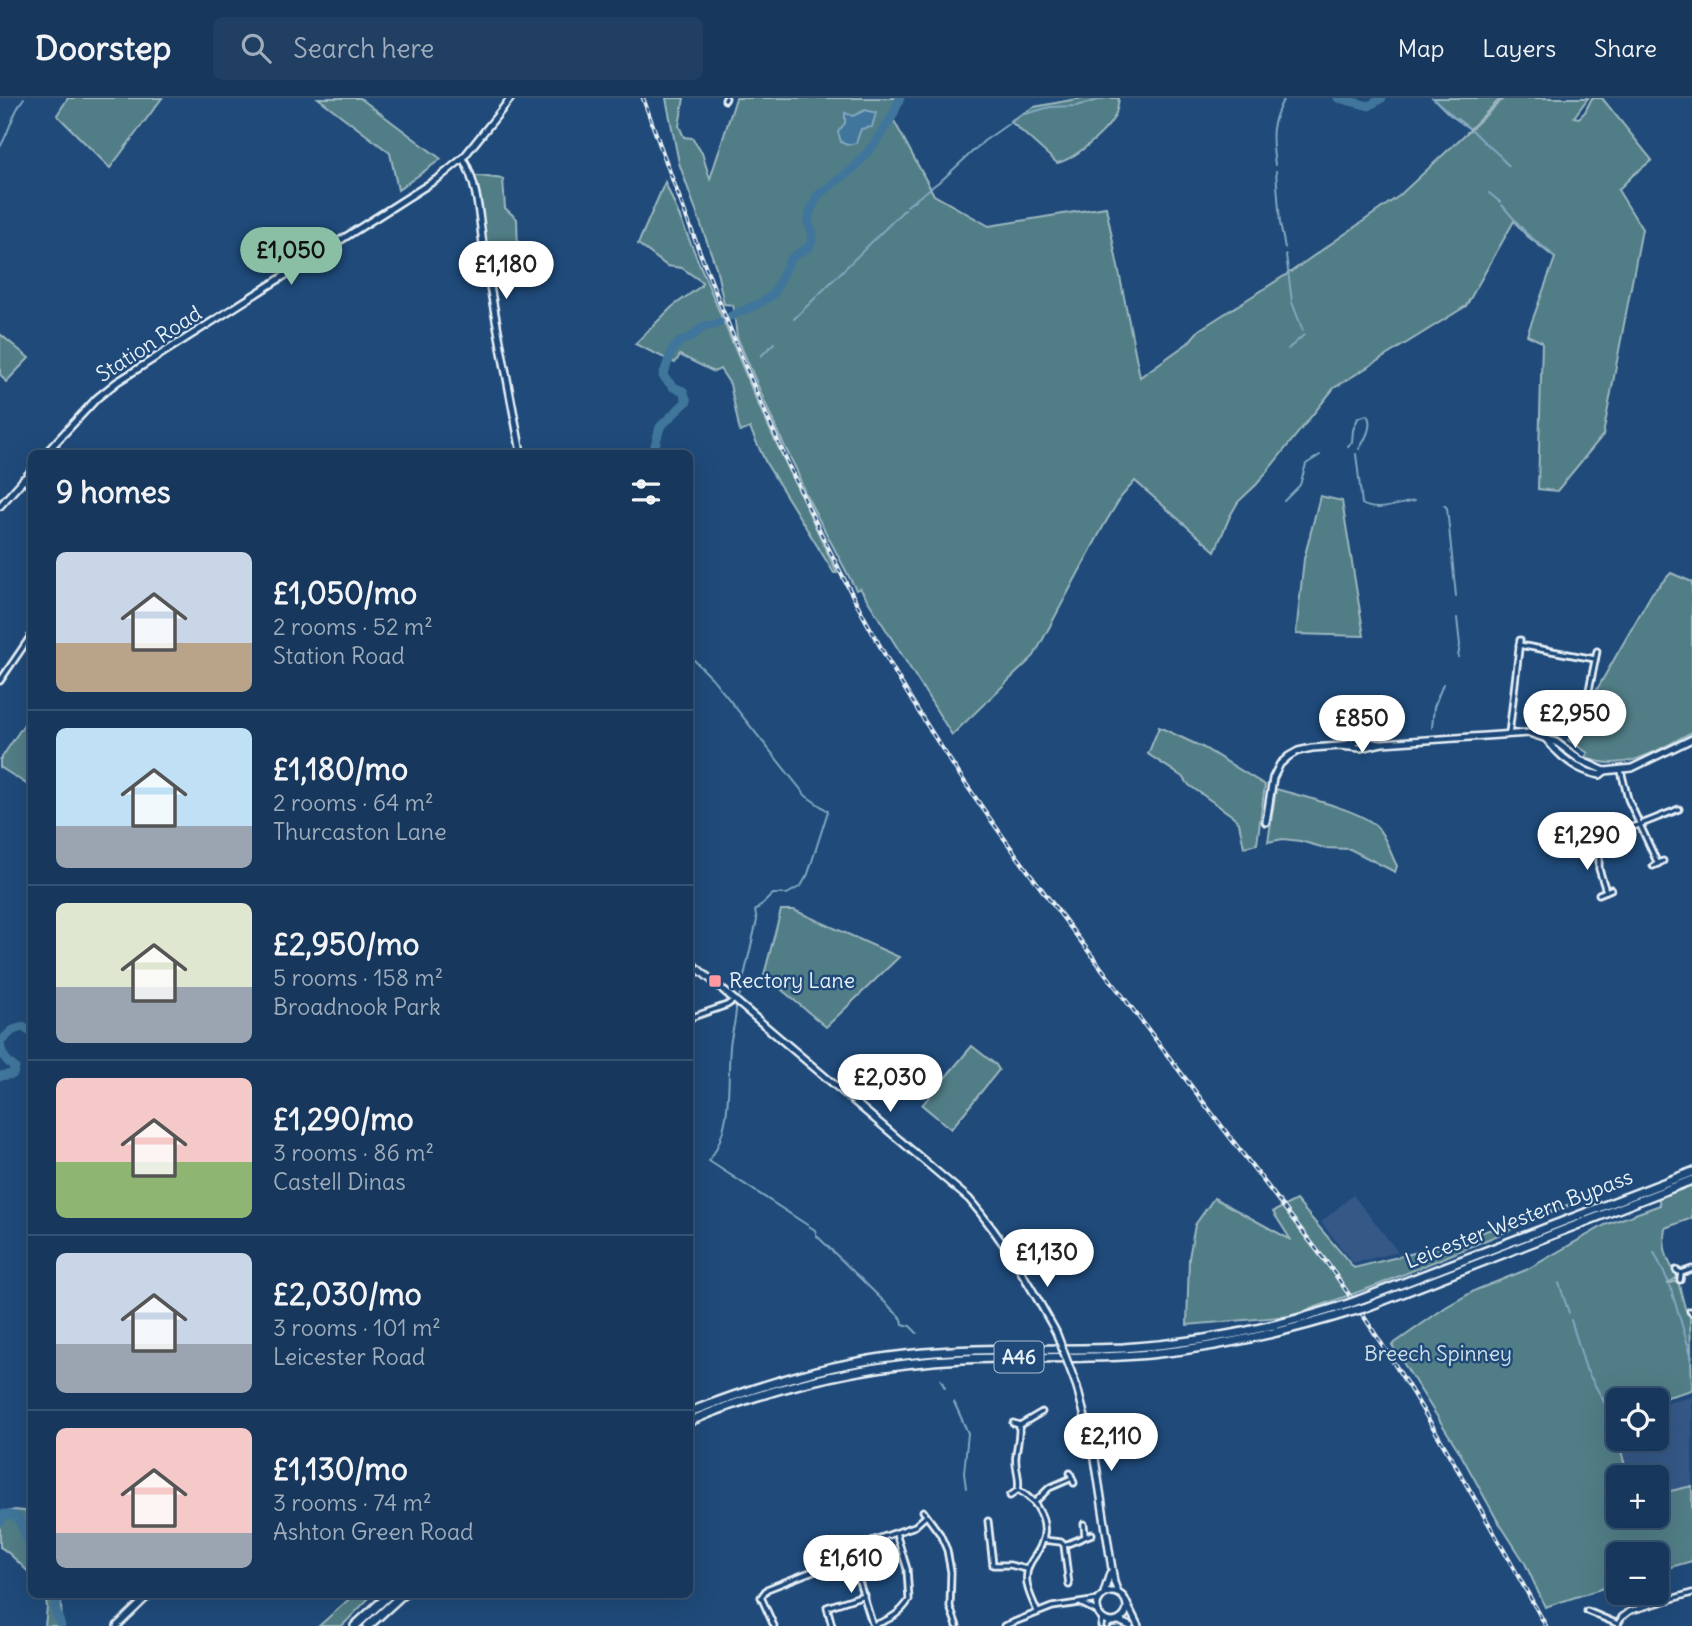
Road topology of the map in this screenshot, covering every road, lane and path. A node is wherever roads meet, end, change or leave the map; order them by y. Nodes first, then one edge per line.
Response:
1 (511, 98) edge
2 (463, 158) junction
3 (49, 450) edge
4 (520, 450) edge
5 (28, 474) edge
6 (23, 479) junction
7 (28, 483) edge
8 (0, 506) edge
9 (28, 640) edge
10 (1597, 651) dead end
11 (1595, 659) junction
12 (0, 681) edge
13 (1577, 706) dead end
14 (1509, 734) junction
15 (1692, 739) edge
16 (1621, 771) junction
17 (1679, 809) dead end
18 (1266, 822) dead end
19 (1640, 825) junction
20 (1599, 834) junction
21 (1557, 836) dead end
22 (1658, 864) dead end
23 (1611, 889) dead end
24 (1605, 891) junction
25 (1599, 894) dead end
26 (693, 965) edge
27 (734, 1000) junction
28 (693, 1017) edge
29 (1692, 1171) edge
30 (1692, 1180) edge
31 (1025, 1246) dead end
32 (1012, 1257) junction
33 (1692, 1269) edge
34 (1676, 1270) dead end
35 (1681, 1273) junction
36 (1680, 1280) dead end
37 (1361, 1304) junction
38 (1350, 1308) junction
39 (693, 1411) edge
40 (1042, 1412) dead end
41 (693, 1420) edge
42 (1013, 1423) dead end
43 (1019, 1425) junction
44 (1072, 1478) dead end
45 (1018, 1490) junction
46 (1010, 1496) dead end
47 (1035, 1502) junction
48 (923, 1511) dead end
49 (926, 1516) junction
50 (988, 1521) dead end
51 (1084, 1524) dead end
52 (896, 1534) junction
53 (1092, 1534) dead end
54 (1085, 1536) junction
55 (1043, 1539) junction
56 (1064, 1545) junction
57 (842, 1556) junction
58 (993, 1565) junction
59 (1111, 1566) junction
60 (1027, 1569) junction
61 (993, 1571) dead end
62 (1069, 1585) dead end
63 (1118, 1593) junction
64 (1692, 1593) edge
65 (864, 1595) junction
66 (1101, 1597) junction
67 (146, 1598) edge
68 (386, 1598) edge
69 (399, 1598) edge
70 (1080, 1603) junction
71 (1127, 1604) junction
72 (1037, 1611) junction
73 (1586, 1611) dead end
74 (1098, 1612) junction
75 (1102, 1618) junction
76 (1119, 1621) junction
77 (1109, 1624) edge
78 (873, 1625) edge
79 (1618, 1625) edge
80 (117, 1626) edge
81 (355, 1626) edge
82 (368, 1626) edge
83 (774, 1626) edge
84 (832, 1626) edge
85 (957, 1626) edge
86 (1004, 1626) edge
87 (1101, 1626) edge
88 (1130, 1626) edge
89 (1138, 1626) edge

1 - 2 street, Station Road
2 - 3 street, Station Road
2 - 4 street
5 - 6 street
6 - 7 street
6 - 8 street
9 - 12 street
10 - 11 street
11 - 13 street
11 - 14 street
14 - 16 street
14 - 18 street
15 - 16 street
16 - 19 street
17 - 19 street
19 - 20 street
19 - 22 street
20 - 21 street
20 - 24 street
23 - 24 street
24 - 25 street
26 - 27 street
27 - 28 street
27 - 32 street
29 - 37 highway, Leicester Western Bypass / A46
30 - 37 highway, Leicester Western Bypass / A46
31 - 32 street
32 - 59 street, bridge
33 - 35 street
34 - 35 street
35 - 36 street
37 - 38 highway, A46, bridge
38 - 39 highway, A46
38 - 41 highway, A46
40 - 43 street
42 - 43 street
43 - 45 street
44 - 47 street
45 - 46 street
45 - 47 street
47 - 55 street
48 - 49 street
49 - 52 street
49 - 85 street
50 - 58 street
51 - 54 street
52 - 57 street
52 - 78 street
53 - 54 street
54 - 56 street
55 - 56 street
55 - 60 street
56 - 62 street
57 - 65 street
57 - 83 street
58 - 60 street
58 - 61 street
59 - 63 street
59 - 66 street
60 - 72 street
63 - 66 street
63 - 71 street
64 - 79 street
65 - 78 street
65 - 84 street
66 - 70 street
66 - 74 street
67 - 80 street
68 - 81 highway
69 - 82 highway
70 - 72 street
70 - 74 street
71 - 76 street
71 - 89 street
72 - 86 street
73 - 79 street
74 - 75 street
75 - 77 street
75 - 87 street
76 - 77 street
76 - 88 street

